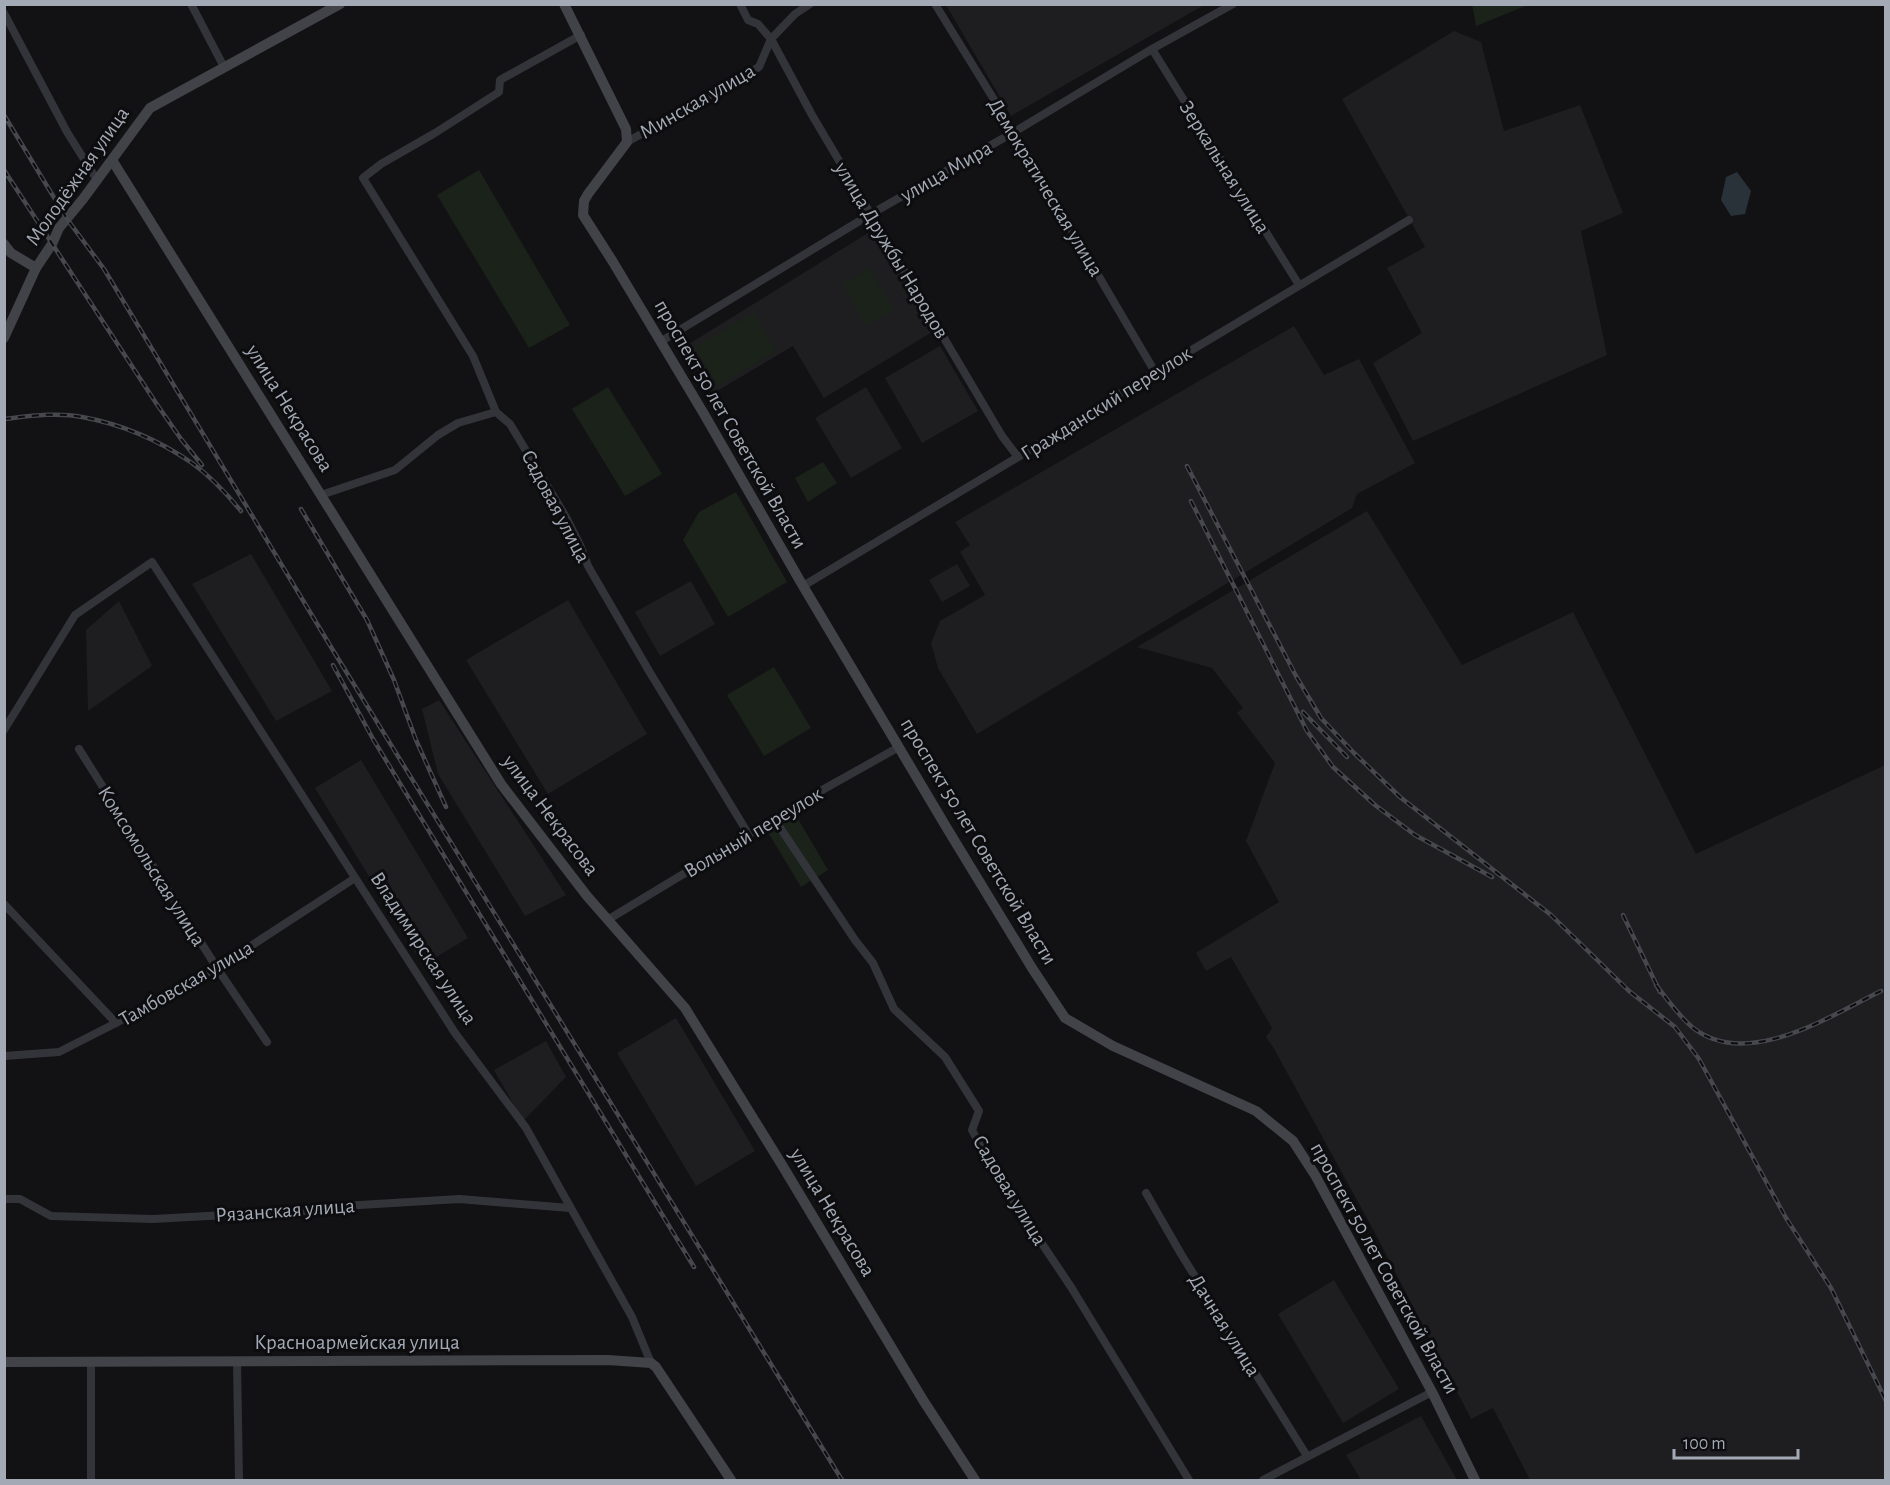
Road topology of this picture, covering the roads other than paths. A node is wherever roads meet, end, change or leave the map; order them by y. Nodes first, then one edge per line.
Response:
1 (191, 4) edge
2 (340, 4) edge
3 (564, 4) edge
4 (740, 4) edge
5 (810, 4) edge
6 (935, 4) edge
7 (1233, 4) edge
8 (4, 13) edge
9 (581, 35) junction
10 (771, 39) junction
11 (1152, 49) junction
12 (224, 67) junction
13 (1014, 132) junction
14 (627, 142) junction
15 (112, 160) junction
16 (98, 180) junction
17 (871, 214) junction
18 (1409, 220) dead end
19 (4, 244) edge
20 (36, 268) junction
21 (1299, 285) junction
22 (4, 338) edge
23 (660, 342) junction
24 (1155, 372) junction
25 (496, 412) junction
26 (1018, 457) junction
27 (321, 495) junction
28 (803, 586) junction
29 (4, 730) edge
30 (899, 747) junction
31 (79, 748) dead end
32 (775, 820) junction
33 (749, 835) junction
34 (355, 878) junction
35 (4, 904) edge
36 (609, 919) junction
37 (217, 968) junction
38 (116, 1023) junction
39 (267, 1042) dead end
40 (4, 1056) edge
41 (1146, 1193) dead end
42 (4, 1199) edge
43 (570, 1208) junction
44 (91, 1361) junction
45 (4, 1362) edge
46 (237, 1362) junction
47 (651, 1363) junction
48 (1432, 1392) junction
49 (1307, 1456) junction
50 (727, 1479) edge
51 (91, 1480) edge
52 (239, 1480) edge
53 (975, 1480) edge
54 (1189, 1480) edge
55 (1263, 1480) edge
56 (1475, 1480) edge

1 - 12 street
2 - 12 street, Молодёжная улица
3 - 9 street
4 - 10 street
5 - 10 street, Минская улица
6 - 13 street, Демократическая улица
7 - 11 street, улица Мира
8 - 16 street
9 - 14 street
9 - 25 street, Садовая улица
10 - 14 street, Минская улица
10 - 17 street, улица Дружбы Народов
11 - 13 street, улица Мира
11 - 21 street, Зеркальная улица
12 - 15 street, Молодёжная улица
13 - 17 street, улица Мира
13 - 24 street, Демократическая улица
14 - 23 street, проспект 50 лет Советской Власти
15 - 16 street, Молодёжная улица
15 - 27 street, улица Некрасова
16 - 20 street, Молодёжная улица
17 - 23 street, улица Мира
17 - 26 street, улица Дружбы Народов
18 - 21 street, Гражданский переулок
19 - 20 street
20 - 22 street, Молодёжная улица
21 - 24 street, Гражданский переулок
23 - 28 street, проспект 50 лет Советской Власти
24 - 26 street, Гражданский переулок
25 - 27 street
25 - 33 street, Садовая улица
26 - 28 street, Гражданский переулок
27 - 36 street, улица Некрасова
28 - 30 street, проспект 50 лет Советской Власти
29 - 34 street, Владимирская улица
30 - 32 street, Вольный переулок
30 - 48 street, проспект 50 лет Советской Власти
31 - 37 street, Комсомольская улица
32 - 33 street, Вольный переулок
32 - 54 street, Садовая улица
33 - 36 street, Вольный переулок
34 - 37 street, Тамбовская улица
34 - 43 street, Владимирская улица
35 - 38 street
36 - 53 street, улица Некрасова
37 - 38 street, Тамбовская улица
37 - 39 street, Комсомольская улица
38 - 40 street, Тамбовская улица
41 - 49 street, Дачная улица
42 - 43 street, Рязанская улица
43 - 47 street, Владимирская улица
44 - 45 street, Красноармейская улица
44 - 46 street, Красноармейская улица
44 - 51 street
46 - 47 street, Красноармейская улица
46 - 52 street
47 - 50 street
48 - 49 street
48 - 56 street, проспект 50 лет Советской Власти
49 - 55 street

